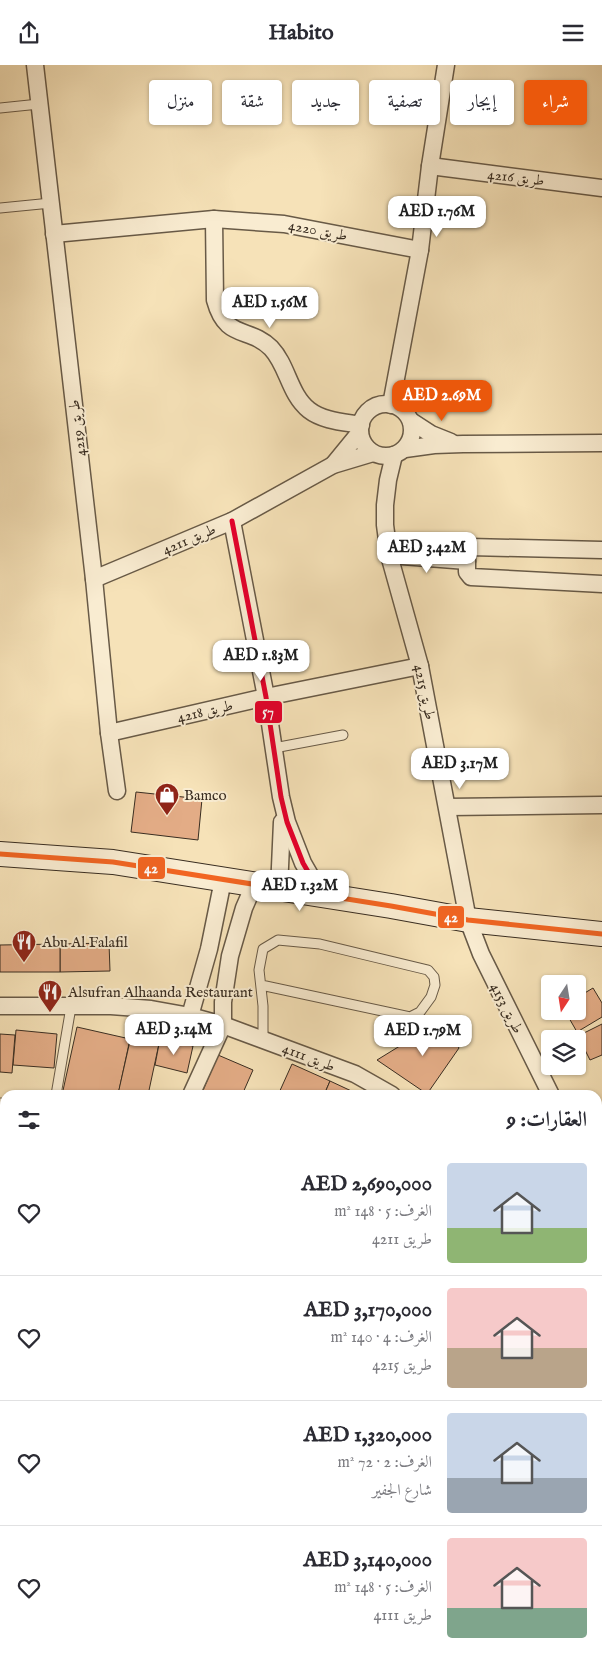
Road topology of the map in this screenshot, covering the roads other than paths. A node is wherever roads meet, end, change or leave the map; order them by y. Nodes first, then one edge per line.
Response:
1 (35, 65) edge
2 (446, 65) edge
3 (40, 104) junction
4 (1, 108) edge
5 (430, 166) junction
6 (602, 188) edge
7 (51, 203) junction
8 (0, 208) edge
9 (214, 219) junction
10 (54, 234) junction
11 (420, 250) junction
12 (391, 405) junction
13 (411, 421) junction
14 (360, 428) junction
15 (602, 443) edge
16 (463, 444) junction
17 (400, 452) junction
18 (374, 453) junction
19 (333, 465) junction
20 (232, 521) junction
21 (602, 550) edge
22 (389, 555) junction
23 (467, 561) junction
24 (94, 579) junction
25 (602, 584) edge
26 (420, 666) junction
27 (266, 697) junction
28 (109, 733) junction
29 (343, 735) dead end
30 (274, 748) junction
31 (117, 791) dead end
32 (281, 797) junction
33 (602, 805) edge
34 (448, 807) junction
35 (0, 854) edge
36 (223, 880) junction
37 (254, 885) junction
38 (279, 889) junction
39 (322, 895) junction
40 (468, 920) junction
41 (602, 933) edge
42 (209, 949) junction
43 (230, 956) junction
44 (261, 985) junction
45 (0, 1006) edge
46 (71, 1007) junction
47 (190, 1016) junction
48 (223, 1025) junction
49 (263, 1040) junction
50 (57, 1090) edge
51 (193, 1090) edge
52 (383, 1090) edge
53 (548, 1090) edge

1 - 3 street, طريق 4219
2 - 5 street
3 - 4 lane
3 - 7 street, طريق 4219
5 - 6 street, طريق 4216
5 - 11 street
7 - 8 lane
7 - 10 street, طريق 4219
9 - 10 street, طريق 4220
9 - 11 street, طريق 4220
9 - 14 street
10 - 24 street, طريق 4219
11 - 12 street
12 - 13 street
12 - 14 street
13 - 16 street
13 - 17 street
14 - 18 street
14 - 19 street, طريق 4211
15 - 16 street
16 - 17 street
17 - 18 street
17 - 22 street, طريق 4215
18 - 19 street, طريق 4211
19 - 20 street, طريق 4211
20 - 24 street, طريق 4211
20 - 27 street
21 - 23 street
22 - 23 street
22 - 26 street, طريق 4215
23 - 25 street
24 - 28 street, طريق 4219
26 - 27 street, طريق 4218
26 - 34 street, طريق 4215
27 - 28 street, طريق 4218
27 - 30 street
28 - 31 street, طريق 4219
29 - 30 lane
30 - 32 street
32 - 38 street
32 - 39 street
33 - 34 street
34 - 40 street, طريق 4215
35 - 36 street
36 - 37 street
36 - 42 street
37 - 38 street
37 - 43 street
38 - 39 street
39 - 40 street
40 - 41 street
40 - 53 street, طريق 4153
42 - 43 street
42 - 47 street
43 - 48 street
44 - 44 lane
44 - 49 lane
45 - 46 street, طريق 4111
46 - 47 street, طريق 4111
46 - 50 lane
47 - 48 street, طريق 4111
48 - 49 street, طريق 4111
48 - 51 street
49 - 52 street, طريق 4111

